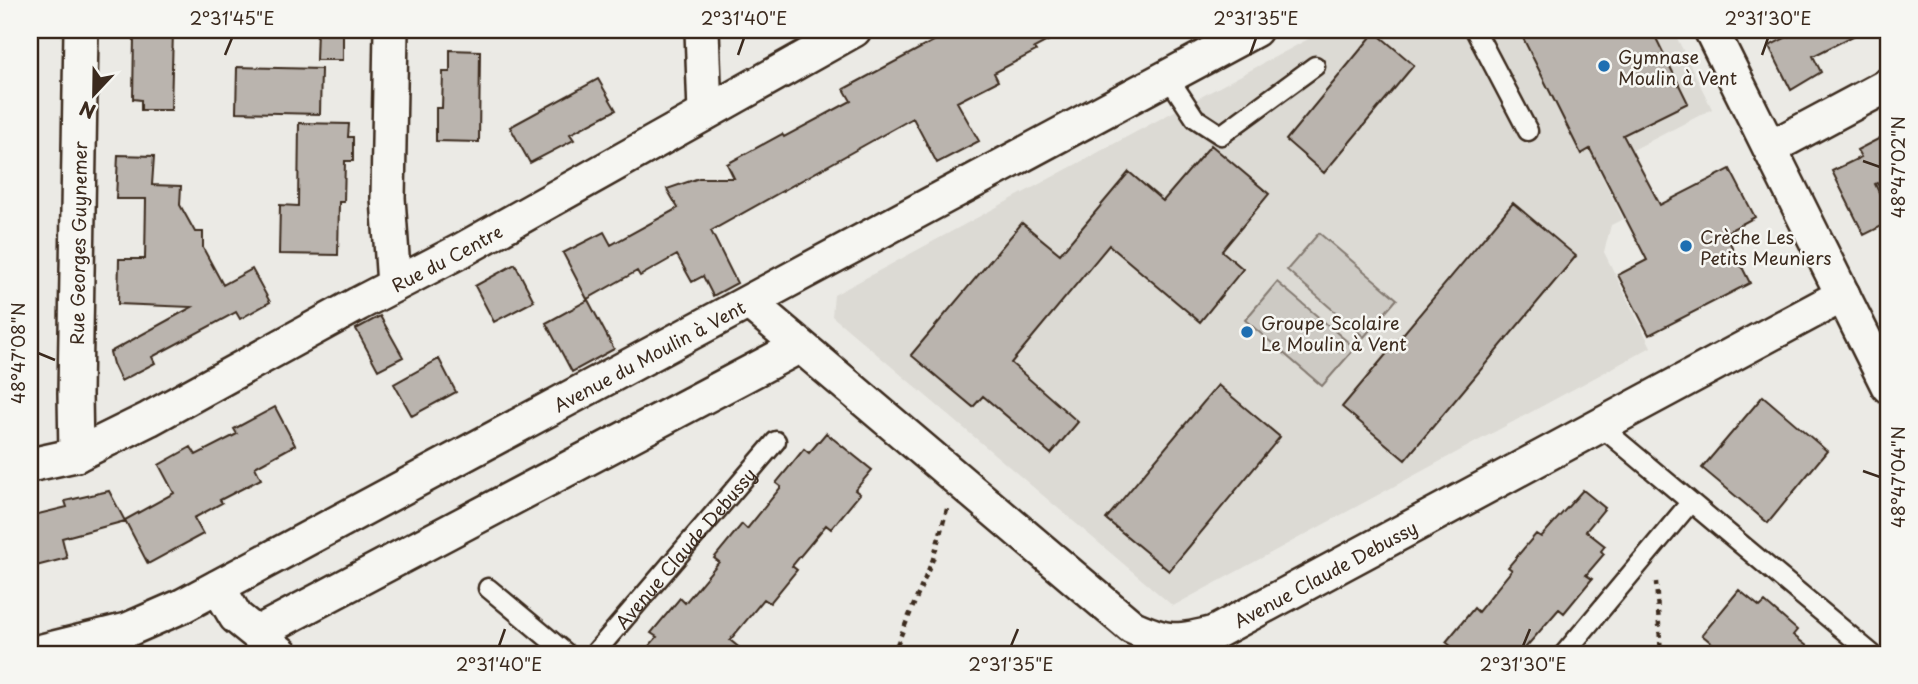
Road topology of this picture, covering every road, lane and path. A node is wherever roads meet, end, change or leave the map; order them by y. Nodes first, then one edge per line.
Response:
1 (81, 30) edge
2 (391, 30) edge
3 (702, 30) edge
4 (854, 30) edge
5 (1255, 30) edge
6 (1475, 30) edge
7 (1711, 30) edge
8 (1315, 66) dead end
9 (1168, 77) junction
10 (1888, 85) edge
11 (705, 113) junction
12 (1528, 131) dead end
13 (1770, 148) junction
14 (394, 285) junction
15 (1843, 295) junction
16 (750, 303) junction
17 (800, 345) junction
18 (1888, 386) edge
19 (1599, 425) junction
20 (776, 441) dead end
21 (76, 455) junction
22 (30, 466) edge
23 (955, 478) junction
24 (1690, 503) junction
25 (1654, 547) junction
26 (218, 587) junction
27 (488, 587) dead end
28 (1166, 647) edge
29 (272, 648) edge
30 (30, 654) edge
31 (567, 654) edge
32 (594, 654) edge
33 (893, 654) edge
34 (1564, 654) edge
35 (1661, 654) edge
36 (1872, 654) edge

1 - 21 street, Rue Georges Guynemer
2 - 14 street
3 - 11 street
4 - 11 street, Rue du Centre
5 - 9 street, Avenue du Moulin à Vent
6 - 12 lane
7 - 13 street
8 - 9 lane
9 - 16 street, Avenue du Moulin à Vent
10 - 13 street
11 - 14 street, Rue du Centre
13 - 15 street
14 - 21 street, Rue du Centre
15 - 18 street
15 - 19 street, Avenue Claude Debussy
16 - 17 street, Avenue Claude Debussy
16 - 26 street, Avenue du Moulin à Vent
17 - 23 street, Avenue Claude Debussy
17 - 29 street
19 - 24 lane
19 - 28 street, Avenue Claude Debussy
20 - 32 lane, Avenue Claude Debussy
21 - 22 street, Rue du Centre
23 - 28 street, Avenue Claude Debussy
23 - 33 path
24 - 25 lane
24 - 36 lane
25 - 34 lane
25 - 35 path
26 - 29 street
26 - 30 street, Avenue du Moulin à Vent
27 - 31 lane

